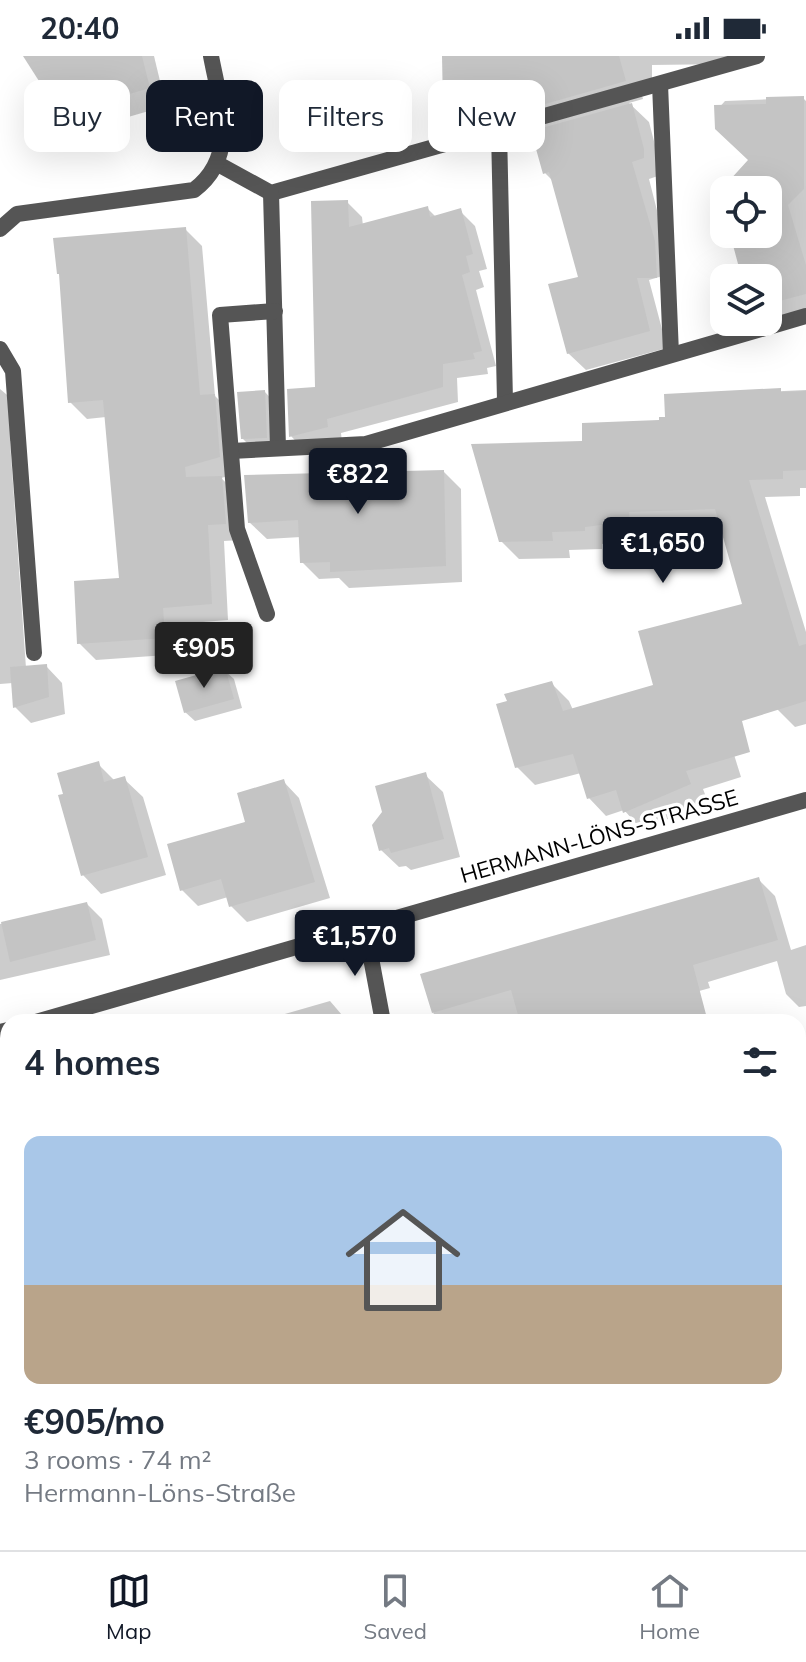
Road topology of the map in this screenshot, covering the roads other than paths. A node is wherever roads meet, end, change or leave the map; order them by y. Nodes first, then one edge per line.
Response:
1 (211, 56) edge
2 (757, 56) edge
3 (660, 84) junction
4 (545, 118) edge
5 (428, 150) edge
6 (499, 152) edge
7 (218, 164) junction
8 (271, 193) junction
9 (0, 229) edge
10 (275, 311) junction
11 (806, 316) edge
12 (0, 349) edge
13 (671, 354) junction
14 (505, 401) junction
15 (278, 448) junction
16 (231, 451) junction
17 (267, 614) dead end
18 (34, 653) dead end
19 (806, 800) edge
20 (365, 926) junction
21 (63, 1014) edge
22 (382, 1014) edge

1 - 7 street
2 - 3 street
3 - 4 street
3 - 13 street
5 - 8 street
6 - 14 street
7 - 8 street
7 - 9 street
8 - 10 street
10 - 15 street
10 - 16 street
11 - 13 street
12 - 18 street
13 - 14 street
14 - 15 street
15 - 16 street
16 - 17 street
19 - 20 street, HERMANN-LÖNS-STRASSE
20 - 21 street, HERMANN-LÖNS-STRASSE
20 - 22 street

